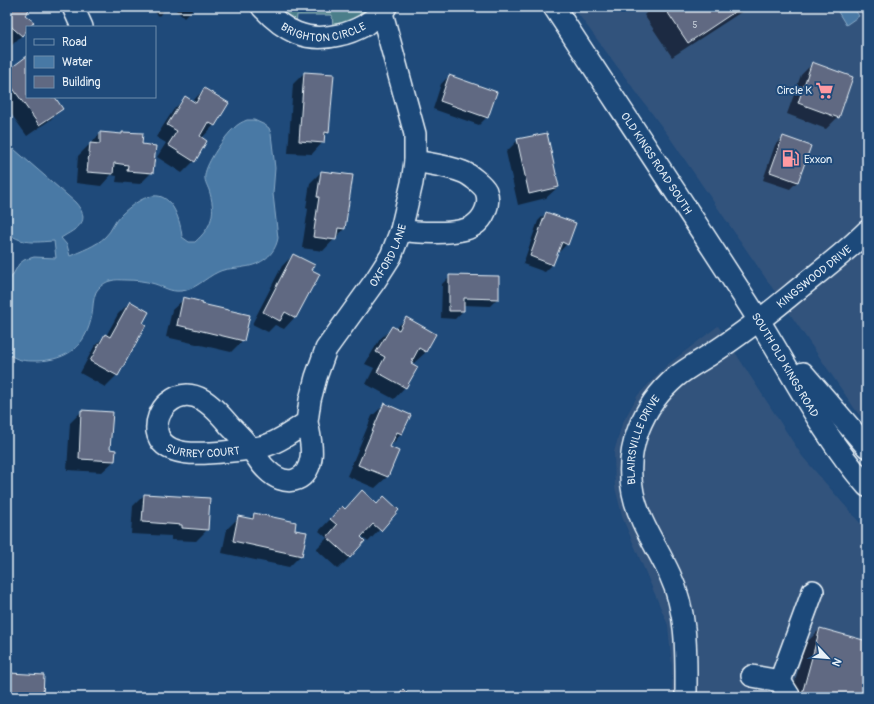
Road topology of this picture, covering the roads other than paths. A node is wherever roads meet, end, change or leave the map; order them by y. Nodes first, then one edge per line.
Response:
1 (262, 7) edge
2 (554, 7) edge
3 (384, 10) edge
4 (415, 161) junction
5 (401, 230) junction
6 (867, 231) edge
7 (759, 321) junction
8 (307, 422) junction
9 (867, 448) edge
10 (867, 486) edge
11 (812, 591) dead end
12 (752, 676) dead end
13 (785, 689) edge
14 (686, 697) edge

1 - 3 street, BRIGHTON CIRCLE
2 - 7 street, OLD KINGS ROAD SOUTH
3 - 4 street, OXFORD LANE
4 - 5 street, OXFORD LANE
4 - 5 street
5 - 8 street, OXFORD LANE
6 - 7 street, KINGSWOOD DRIVE
7 - 9 street, SOUTH OLD KINGS ROAD
7 - 10 street, SOUTH OLD KINGS ROAD
7 - 14 street, BLAIRSVILLE DRIVE
8 - 8 street, OXFORD LANE
11 - 13 street
12 - 13 street

